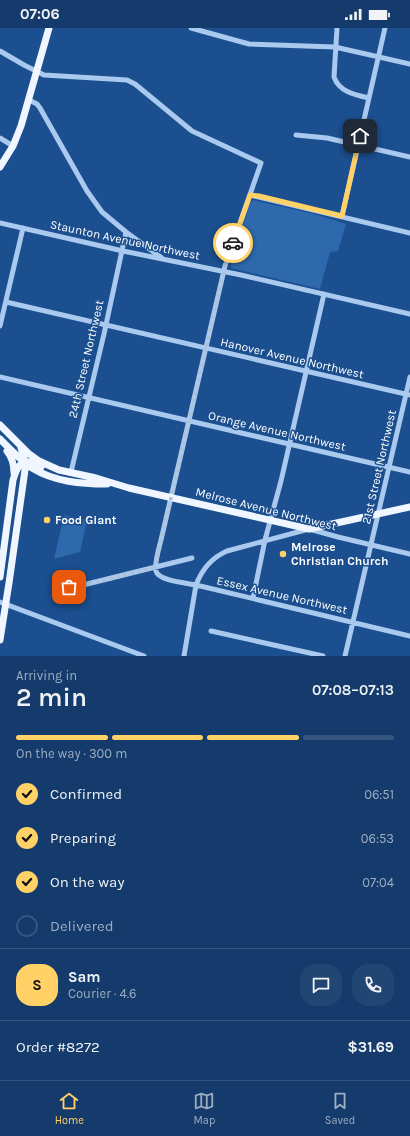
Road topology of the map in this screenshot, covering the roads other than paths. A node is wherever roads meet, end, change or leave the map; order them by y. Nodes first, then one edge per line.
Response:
1 (48, 28) edge
2 (191, 28) edge
3 (337, 28) edge
4 (385, 28) edge
5 (335, 47) junction
6 (0, 51) edge
7 (379, 57) junction
8 (410, 64) edge
9 (37, 72) junction
10 (369, 98) junction
11 (29, 100) junction
12 (296, 135) dead end
13 (0, 138) edge
14 (358, 145) junction
15 (13, 146) junction
16 (410, 157) edge
17 (0, 167) edge
18 (250, 195) junction
19 (342, 216) junction
20 (0, 223) edge
21 (23, 228) junction
22 (126, 232) junction
23 (410, 232) edge
24 (123, 251) junction
25 (163, 259) junction
26 (224, 271) junction
27 (324, 294) junction
28 (6, 302) junction
29 (410, 314) edge
30 (0, 323) edge
31 (106, 325) junction
32 (206, 348) junction
33 (306, 371) junction
34 (410, 376) edge
35 (0, 377) edge
36 (408, 395) edge
37 (89, 398) junction
38 (189, 421) junction
39 (0, 425) edge
40 (0, 439) edge
41 (18, 443) junction
42 (0, 444) edge
43 (289, 444) junction
44 (25, 462) junction
45 (389, 467) junction
46 (71, 472) junction
47 (410, 472) edge
48 (45, 474) junction
49 (13, 480) junction
50 (117, 484) junction
51 (23, 486) junction
52 (171, 497) junction
53 (410, 507) edge
54 (378, 514) junction
55 (271, 520) junction
56 (309, 529) junction
57 (265, 540) junction
58 (371, 545) junction
59 (410, 554) edge
60 (192, 558) dead end
61 (155, 567) junction
62 (0, 577) edge
63 (59, 585) dead end
64 (196, 585) junction
65 (253, 598) junction
66 (3, 602) edge
67 (353, 622) junction
68 (211, 631) dead end
69 (410, 636) edge
70 (0, 640) edge
71 (144, 656) edge
72 (184, 656) edge
73 (323, 656) edge
74 (345, 656) edge

1 - 9 main road
2 - 5 street
3 - 5 street
4 - 7 street
5 - 7 street
5 - 10 street
6 - 9 street
7 - 8 street
7 - 10 street
9 - 11 main road
9 - 18 street
10 - 14 street
11 - 15 main road
11 - 22 street
12 - 14 street
13 - 15 street
14 - 16 street
14 - 19 street
15 - 17 main road
18 - 19 street
18 - 26 street
19 - 23 street
20 - 21 street, Staunton Avenue Northwest
21 - 24 street, Staunton Avenue Northwest
21 - 28 street
22 - 24 street, 24th Street Northwest
22 - 25 street
24 - 25 street, Staunton Avenue Northwest
24 - 31 street, 24th Street Northwest
25 - 26 street, Staunton Avenue Northwest
26 - 27 street, Staunton Avenue Northwest
26 - 32 street
27 - 29 street, Staunton Avenue Northwest
27 - 33 street
28 - 30 street
28 - 31 street, Hanover Avenue Northwest
31 - 32 street, Hanover Avenue Northwest
31 - 37 street, 24th Street Northwest
32 - 33 street, Hanover Avenue Northwest
32 - 38 street
33 - 36 street, Hanover Avenue Northwest
33 - 43 street
34 - 36 street, 21st Street Northwest
35 - 37 street, Orange Avenue Northwest
36 - 45 street, 21st Street Northwest
37 - 38 street, Orange Avenue Northwest
37 - 46 street, 24th Street Northwest
38 - 43 street, Orange Avenue Northwest
38 - 52 street
39 - 41 main road, Melrose Avenue Northwest
40 - 44 main road, Melrose Avenue Northwest
41 - 44 main road
41 - 46 main road, Melrose Avenue Northwest
42 - 49 main road
43 - 45 street, Orange Avenue Northwest
43 - 55 street
44 - 46 main road
44 - 48 main road, Melrose Avenue Northwest
44 - 49 main road
44 - 51 main road
45 - 47 street, Orange Avenue Northwest
45 - 54 street, 21st Street Northwest
46 - 50 main road, Melrose Avenue Northwest
48 - 50 main road, Melrose Avenue Northwest
48 - 51 main road
49 - 62 main road
50 - 52 main road, Melrose Avenue Northwest
51 - 66 main road
52 - 55 main road, Melrose Avenue Northwest
52 - 61 street
53 - 54 main road
54 - 56 main road
54 - 58 street, 21st Street Northwest
55 - 56 main road, Melrose Avenue Northwest
55 - 57 street
56 - 57 street
56 - 58 street, Melrose Avenue Northwest
57 - 64 street
57 - 65 street
58 - 59 street, Melrose Avenue Northwest
58 - 67 street, 21st Street Northwest
60 - 61 street
61 - 63 street
61 - 64 street, Essex Avenue Northwest
64 - 65 street, Essex Avenue Northwest
64 - 72 street
65 - 67 street, Essex Avenue Northwest
66 - 70 main road
66 - 71 street
67 - 69 street, Essex Avenue Northwest
67 - 74 street, 21st Street Northwest
68 - 73 street

